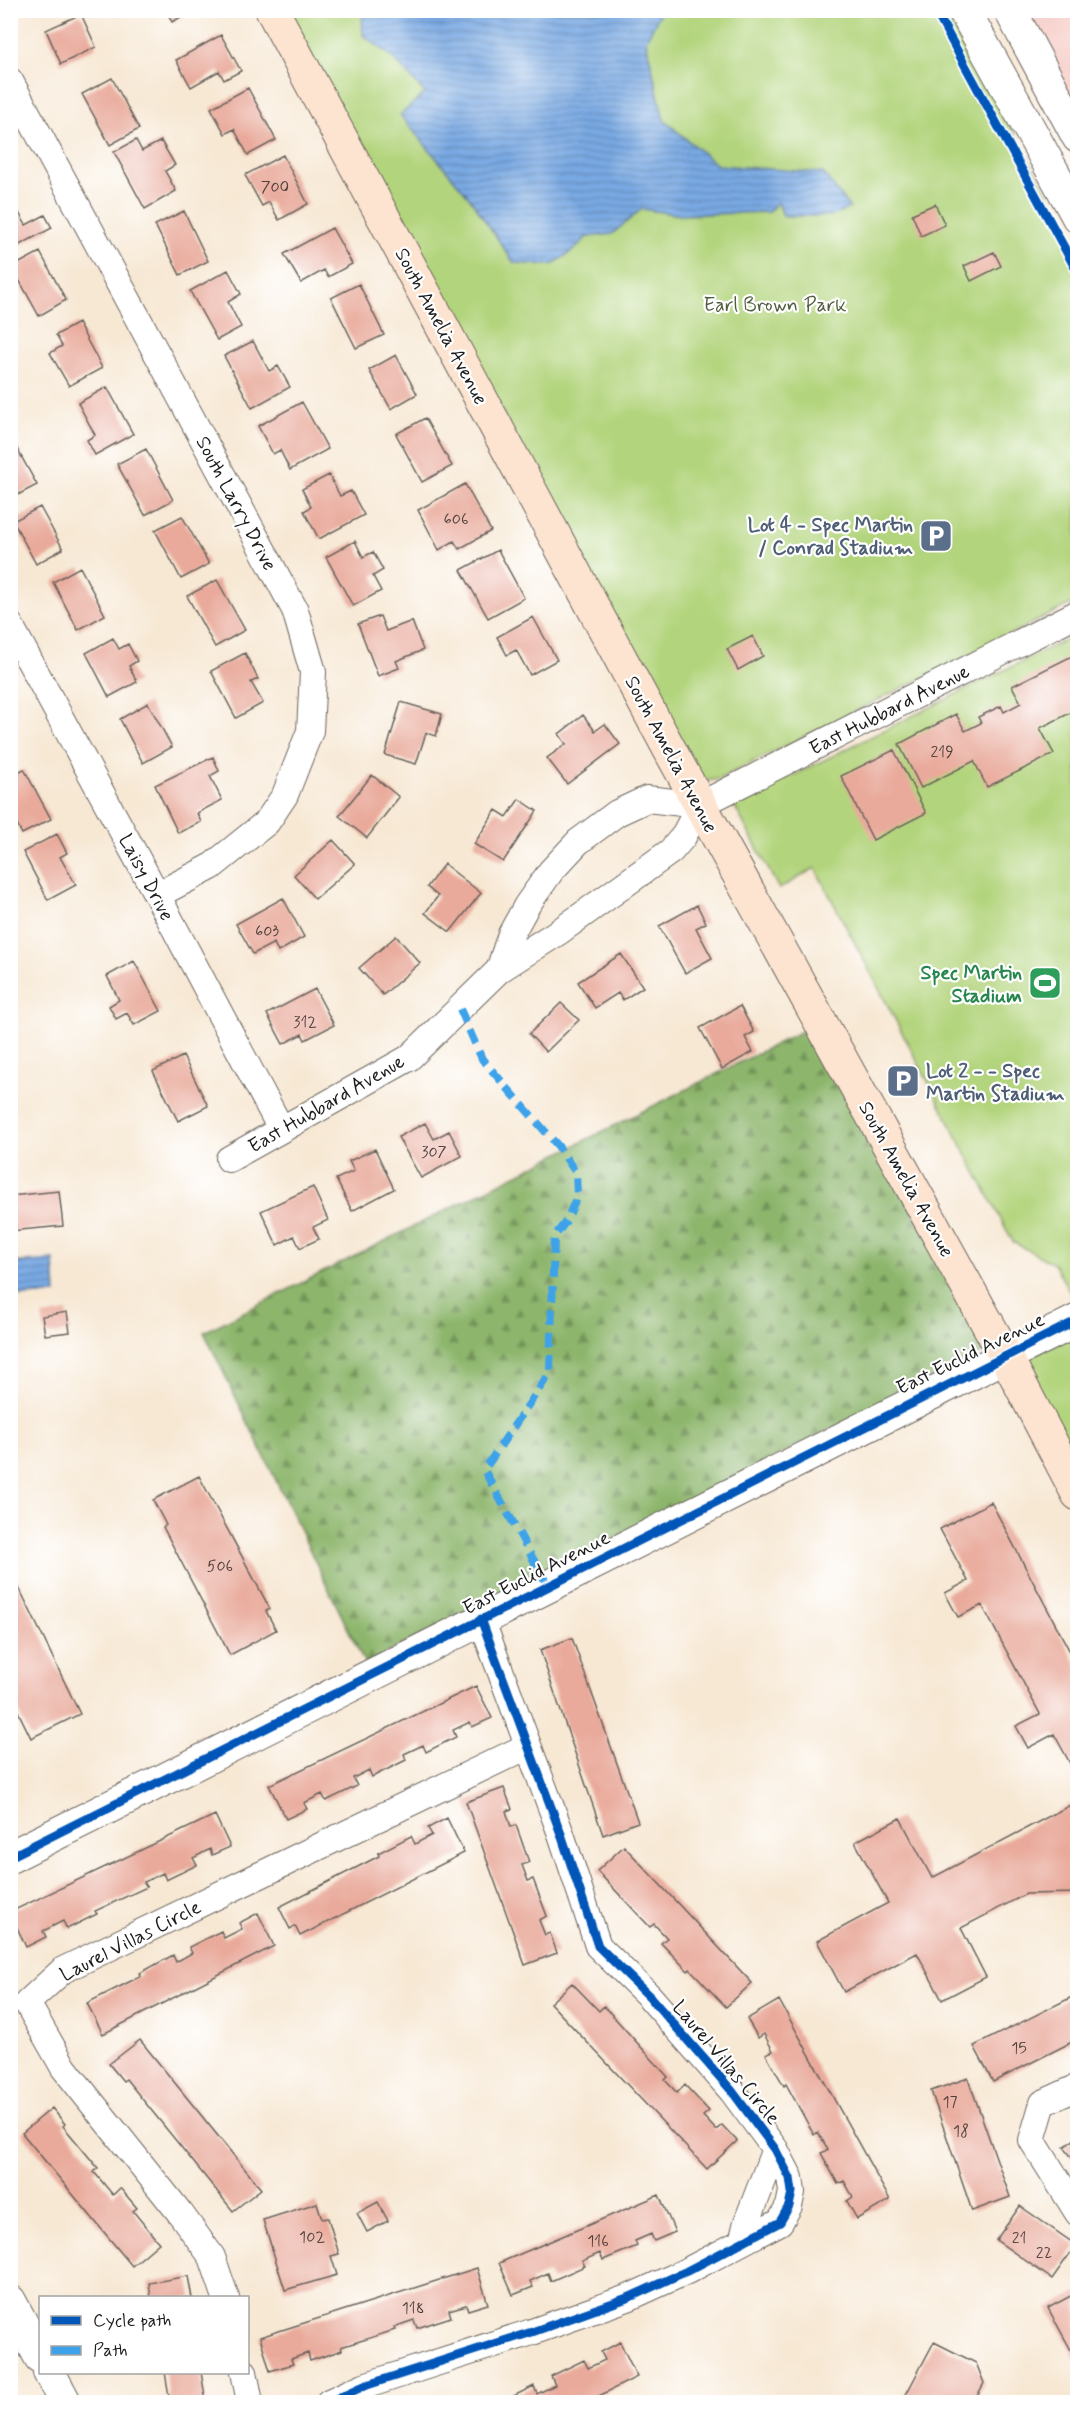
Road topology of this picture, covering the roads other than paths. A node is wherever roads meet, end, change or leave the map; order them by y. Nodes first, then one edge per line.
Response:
1 (272, 10) edge
2 (964, 10) edge
3 (1010, 10) edge
4 (10, 81) edge
5 (1077, 137) edge
6 (1077, 217) edge
7 (1077, 613) edge
8 (10, 625) edge
9 (700, 805) junction
10 (157, 895) junction
11 (499, 970) junction
12 (281, 1130) junction
13 (229, 1159) dead end
14 (1077, 1320) edge
15 (1005, 1355) junction
16 (1077, 1494) edge
17 (481, 1619) junction
18 (528, 1746) junction
19 (10, 1857) edge
20 (1077, 2087) edge
21 (1077, 2212) edge
22 (225, 2296) edge
23 (10, 2301) edge
24 (39, 2355) edge
25 (50, 2374) edge
26 (244, 2374) edge
27 (65, 2403) edge
28 (250, 2403) edge
29 (329, 2403) edge

1 - 9 main road, South Amelia Avenue
2 - 6 street
3 - 5 street
4 - 10 street, South Larry Drive
7 - 9 street, East Hubbard Avenue
8 - 10 street, Laisy Drive
9 - 11 street, East Hubbard Avenue
9 - 11 street, East Hubbard Avenue
9 - 15 main road, South Amelia Avenue
10 - 12 street, Laisy Drive
11 - 12 street, East Hubbard Avenue
12 - 13 street, East Hubbard Avenue
14 - 15 street, East Euclid Avenue
15 - 16 main road, South Amelia Avenue
15 - 17 street, East Euclid Avenue
17 - 18 street, Laurel Villas Circle
17 - 19 street, East Euclid Avenue
18 - 22 street, Laurel Villas Circle
18 - 29 street, Laurel Villas Circle
20 - 21 street
23 - 24 street
25 - 27 street
26 - 28 street

